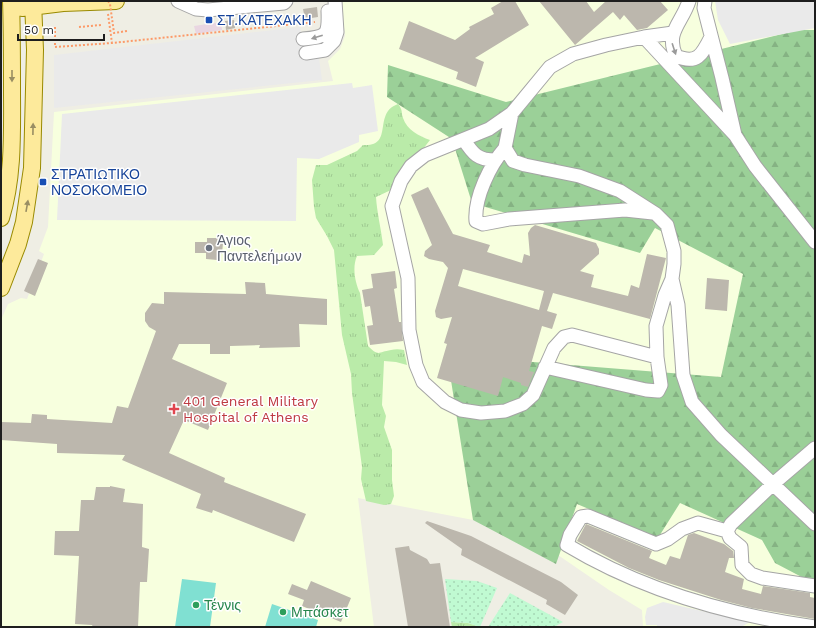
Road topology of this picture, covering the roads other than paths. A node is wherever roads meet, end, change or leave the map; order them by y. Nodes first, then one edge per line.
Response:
1 (178, 1) edge
2 (286, 1) edge
3 (328, 1) edge
4 (335, 1) edge
5 (690, 1) edge
6 (705, 1) edge
7 (108, 2) edge
8 (33, 4) edge
9 (8, 6) edge
10 (673, 33) junction
11 (644, 37) junction
12 (711, 37) junction
13 (303, 39) dead end
14 (1, 40) edge
15 (12, 52) junction
16 (306, 53) dead end
17 (512, 113) junction
18 (735, 135) junction
19 (464, 140) junction
20 (505, 148) junction
21 (495, 160) junction
22 (6, 166) edge
23 (656, 214) junction
24 (1, 218) edge
25 (815, 242) edge
26 (6, 263) edge
27 (672, 280) junction
28 (1, 288) edge
29 (657, 357) junction
30 (545, 367) junction
31 (815, 448) edge
32 (773, 484) junction
33 (815, 524) edge
34 (727, 531) junction
35 (815, 586) edge
36 (815, 627) edge

1 - 2 lane
3 -> 13 lane
4 - 16 lane
5 - 10 lane
6 - 12 lane
7 - 8 main road
8 - 9 main road
26 -> 8 main road
9 - 15 main road
10 - 11 lane
10 -> 12 lane
11 - 17 lane
11 - 18 lane
12 - 18 lane
14 - 15 main road
15 -> 22 main road
17 - 19 lane
17 - 20 lane
18 - 25 lane
19 - 21 lane
19 - 30 lane
20 - 21 lane
20 - 23 lane
21 - 23 lane
22 - 24 main road
23 - 27 lane
26 - 28 main road
27 - 29 lane
27 - 32 lane
29 - 30 lane
29 - 30 lane
31 - 32 lane
32 - 33 lane
32 - 34 lane
34 - 35 lane
34 - 36 lane

